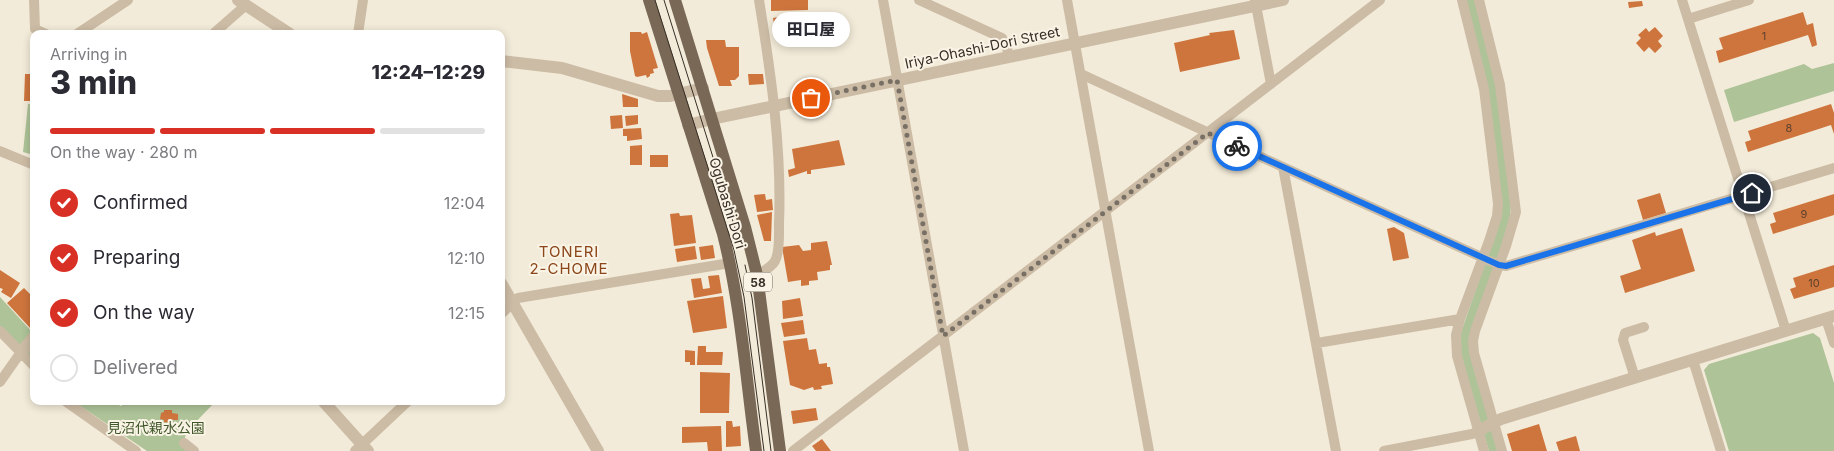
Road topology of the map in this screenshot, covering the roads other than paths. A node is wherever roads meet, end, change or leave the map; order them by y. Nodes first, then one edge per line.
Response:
1 (34, 0) edge
2 (128, 0) edge
3 (363, 0) edge
4 (649, 0) edge
5 (675, 0) edge
6 (759, 0) edge
7 (883, 0) edge
8 (919, 0) edge
9 (1067, 0) edge
10 (1283, 0) edge
11 (1380, 0) edge
12 (1462, 0) edge
13 (1479, 0) edge
14 (1682, 0) edge
15 (1749, 0) edge
16 (242, 3) edge
17 (1255, 3) edge
18 (1688, 19) junction
19 (37, 30) edge
20 (83, 30) edge
21 (217, 30) edge
22 (284, 30) edge
23 (359, 30) edge
24 (1075, 43) junction
25 (1008, 57) junction
26 (505, 61) edge
27 (1081, 74) junction
28 (897, 80) junction
29 (1272, 84) junction
30 (702, 88) junction
31 (678, 95) junction
32 (774, 106) junction
33 (712, 118) junction
34 (688, 125) junction
35 (1208, 133) junction
36 (0, 151) edge
37 (30, 162) edge
38 (1283, 167) junction
39 (1834, 168) edge
40 (1743, 194) junction
41 (1106, 212) junction
42 (1484, 258) junction
43 (730, 263) junction
44 (1499, 265) junction
45 (756, 275) junction
46 (505, 290) edge
47 (512, 302) junction
48 (505, 310) edge
49 (1830, 318) edge
50 (1460, 319) junction
51 (1644, 327) dead end
52 (0, 331) edge
53 (1786, 331) junction
54 (943, 336) junction
55 (30, 342) edge
56 (1316, 343) junction
57 (1834, 343) edge
58 (21, 352) junction
59 (1692, 360) junction
60 (30, 362) edge
61 (1635, 378) junction
62 (0, 382) edge
63 (71, 405) edge
64 (326, 405) edge
65 (404, 405) edge
66 (1494, 423) junction
67 (1478, 431) junction
68 (184, 443) dead end
69 (362, 449) edge
70 (136, 451) edge
71 (194, 451) edge
72 (598, 451) edge
73 (756, 451) edge
74 (780, 451) edge
75 (793, 451) edge
76 (964, 451) edge
77 (1149, 451) edge
78 (1336, 451) edge
79 (1384, 451) edge
80 (1484, 451) edge
81 (1502, 451) edge
82 (1721, 451) edge

1 - 19 street
2 - 20 street
3 - 23 street
4 - 31 main road, Ogubashi Dori / 58
5 - 30 main road, Ogubashi Dori / 58
6 - 32 street
7 - 28 street
8 - 25 street
9 - 24 street
10 - 17 street, Iriya-Ohashi-Dori Street
11 - 29 street
12 - 42 street
13 - 44 street
14 - 18 street
15 - 18 street
16 - 21 street
16 - 22 street
17 - 24 street, Iriya-Ohashi-Dori Street
17 - 29 street
18 - 40 street
24 - 25 street, Iriya-Ohashi-Dori Street
24 - 27 street
25 - 28 street, Iriya-Ohashi-Dori Street
26 - 31 street
27 - 35 street
27 - 41 street
28 - 32 street, Iriya-Ohashi-Dori Street
28 - 54 street
29 - 35 street
30 - 31 street
30 - 33 main road, Ogubashi Dori / 58
31 - 34 main road, Ogubashi Dori / 58
32 - 33 street, Iriya-Ohashi-Dori Street
32 - 45 street
33 - 34 street, Iriya-Ohashi-Dori Street
33 - 45 main road, Ogubashi Dori / 58
34 - 43 main road, Ogubashi Dori / 58
35 - 38 street
35 - 41 street
36 - 37 street
38 - 42 street
38 - 56 street
39 - 40 street
40 - 44 street
40 - 53 street
41 - 54 street
41 - 77 street
42 - 44 street
42 - 50 street
43 - 47 street
43 - 73 main road, Ogubashi Dori / 58
44 - 66 street
45 - 74 main road, Ogubashi Dori / 58
46 - 47 street
47 - 48 street
47 - 72 street
49 - 53 street
49 - 57 street
50 - 56 street
50 - 67 street
51 - 61 street
52 - 58 street
53 - 59 street
54 - 75 street
54 - 76 street
55 - 58 street
56 - 78 street
58 - 60 street
58 - 62 street
59 - 61 street
59 - 82 street
61 - 66 street
63 - 70 street
64 - 69 street
65 - 69 street
66 - 67 street
66 - 81 street
67 - 79 street
67 - 80 street
68 - 71 street

